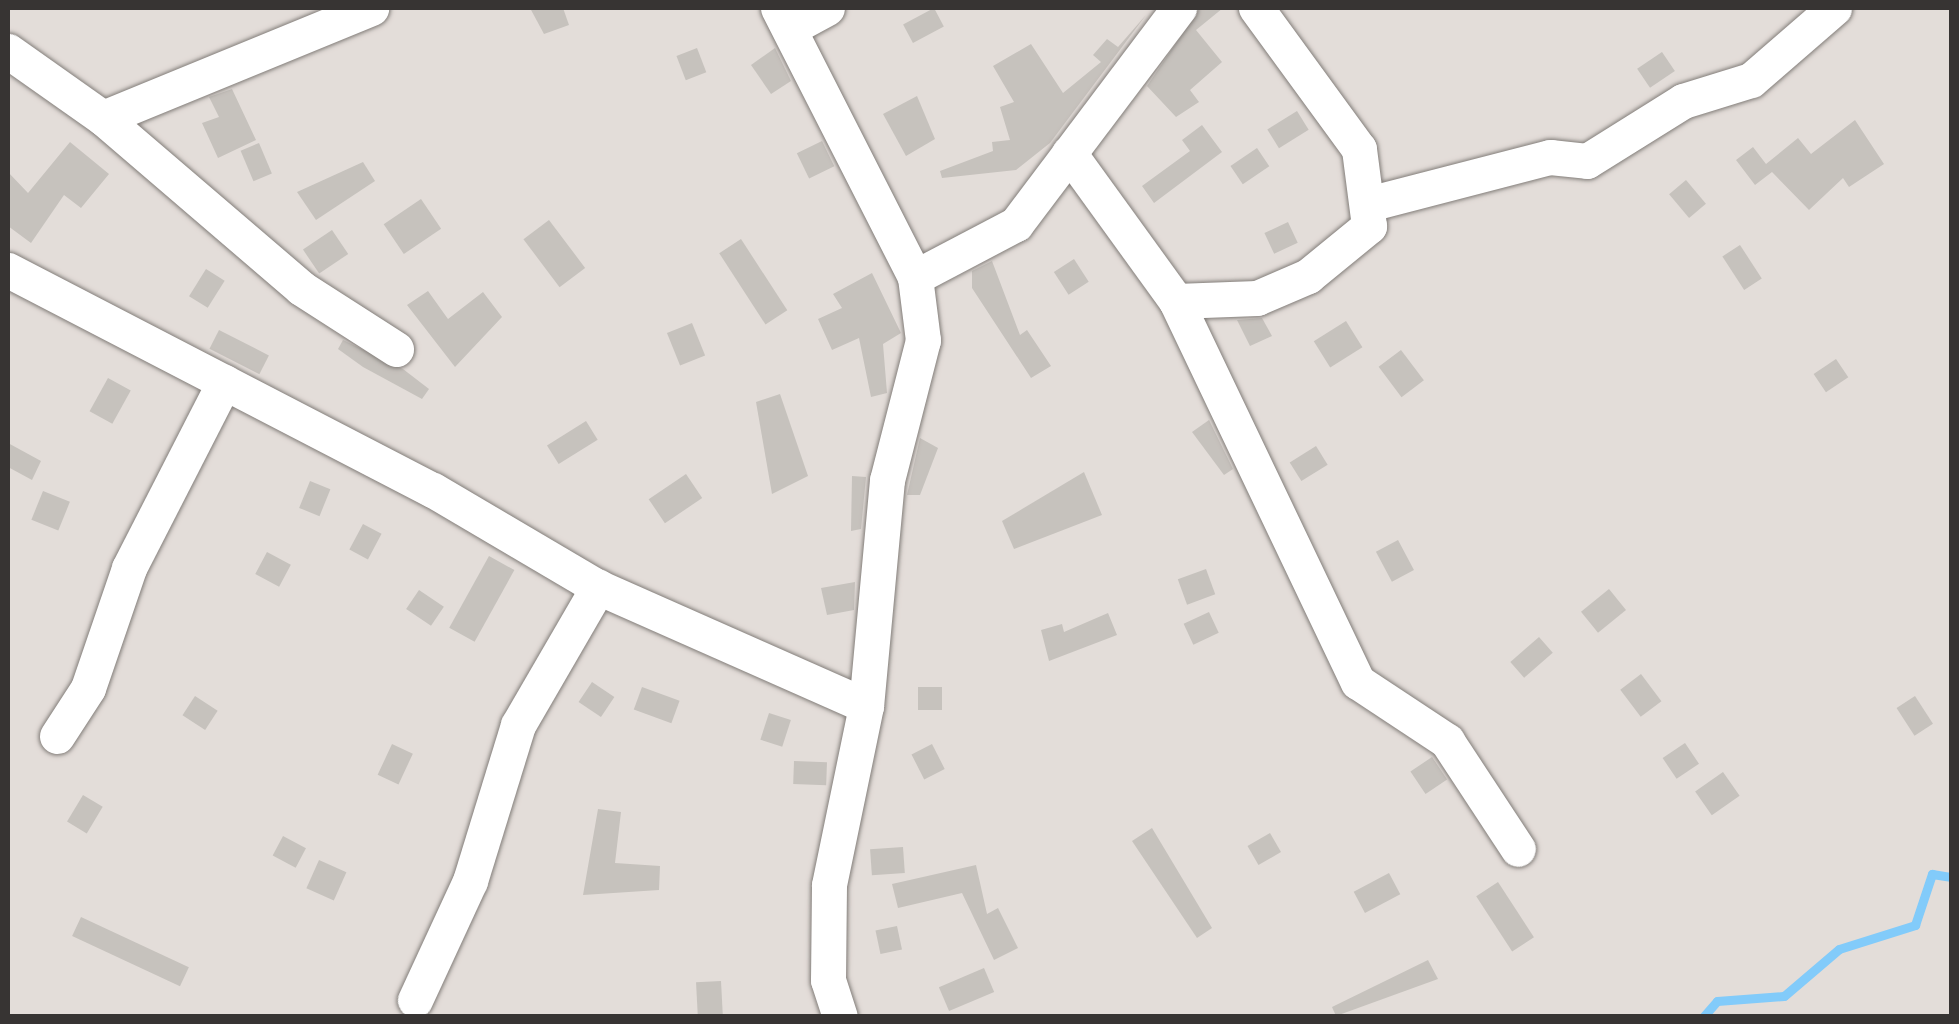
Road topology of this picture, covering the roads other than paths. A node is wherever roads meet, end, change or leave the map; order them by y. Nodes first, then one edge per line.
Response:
1 (371, 8) edge
2 (827, 8) edge
3 (1179, 8) edge
4 (1256, 8) edge
5 (1834, 8) edge
6 (784, 18) edge
7 (8, 51) edge
8 (103, 118) junction
9 (1069, 153) junction
10 (1372, 203) junction
11 (8, 270) edge
12 (915, 276) junction
13 (1176, 301) junction
14 (396, 349) dead end
15 (224, 382) junction
16 (598, 587) junction
17 (866, 706) junction
18 (57, 736) dead end
19 (1518, 849) dead end
20 (415, 1000) dead end
21 (840, 1016) edge

1 - 8 street
2 - 6 street
3 - 9 street
4 - 10 street
5 - 10 street
6 - 12 street
7 - 8 street
8 - 14 street
9 - 12 street
9 - 13 street
10 - 13 street
11 - 15 street
12 - 17 street
13 - 19 street
15 - 16 street
15 - 18 street
16 - 17 street
16 - 20 street
17 - 21 street

